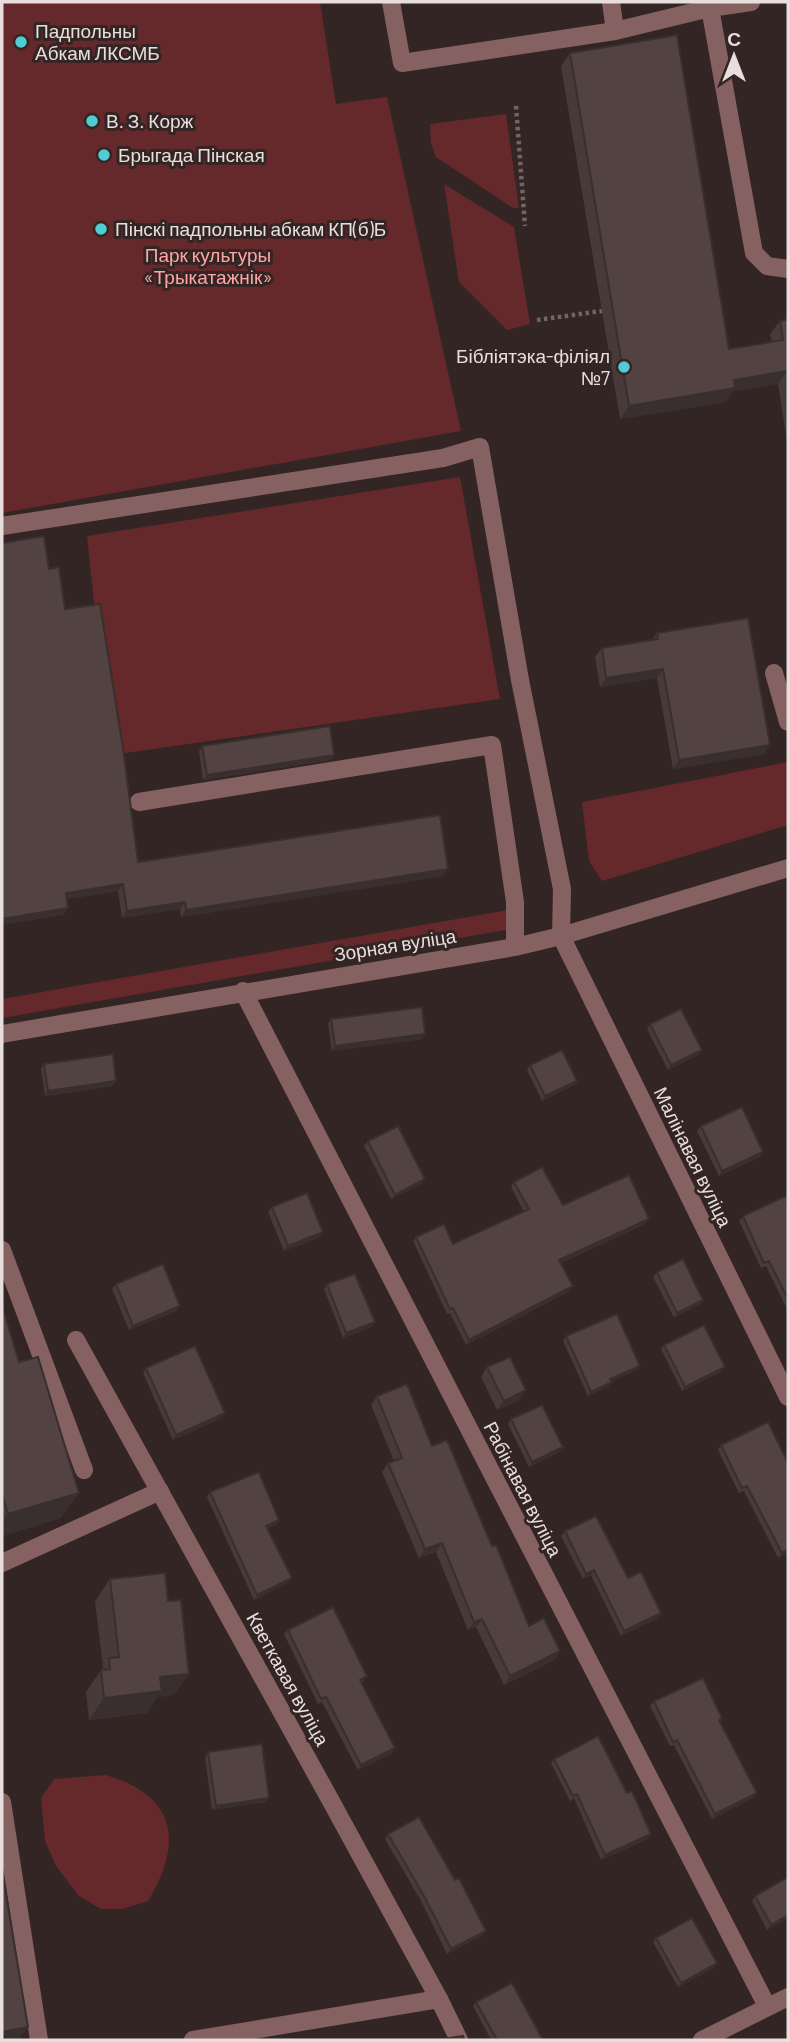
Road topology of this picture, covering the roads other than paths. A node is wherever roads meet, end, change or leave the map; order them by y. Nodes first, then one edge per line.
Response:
1 (391, 2) edge
2 (611, 2) edge
3 (751, 2) edge
4 (710, 8) junction
5 (615, 31) junction
6 (788, 270) edge
7 (2, 526) edge
8 (774, 673) dead end
9 (788, 722) edge
10 (139, 802) dead end
11 (788, 868) edge
12 (561, 936) junction
13 (515, 947) junction
14 (243, 991) junction
15 (2, 1034) edge
16 (2, 1250) edge
17 (76, 1340) dead end
18 (788, 1397) edge
19 (84, 1470) dead end
20 (160, 1491) junction
21 (2, 1563) edge
22 (2, 1802) edge
23 (788, 1997) edge
24 (439, 2000) junction
25 (767, 2006) junction
26 (39, 2040) edge
27 (193, 2040) edge
28 (459, 2040) edge
29 (702, 2040) edge

1 - 5 street
2 - 5 street
3 - 4 street
4 - 5 street
4 - 6 street
7 - 12 street
8 - 9 street
10 - 13 street
11 - 12 street, Зорная вуліца
12 - 13 street, Зорная вуліца
12 - 18 street, Малінавая вуліца
13 - 14 street, Зорная вуліца
14 - 15 street, Зорная вуліца
14 - 25 street, Рабінавая вуліца
16 - 19 street
17 - 20 street, Кветкавая вуліца
20 - 21 street
20 - 24 street, Кветкавая вуліца
22 - 26 street
23 - 25 street
24 - 27 street
24 - 28 street, Кветкавая вуліца
25 - 29 street

